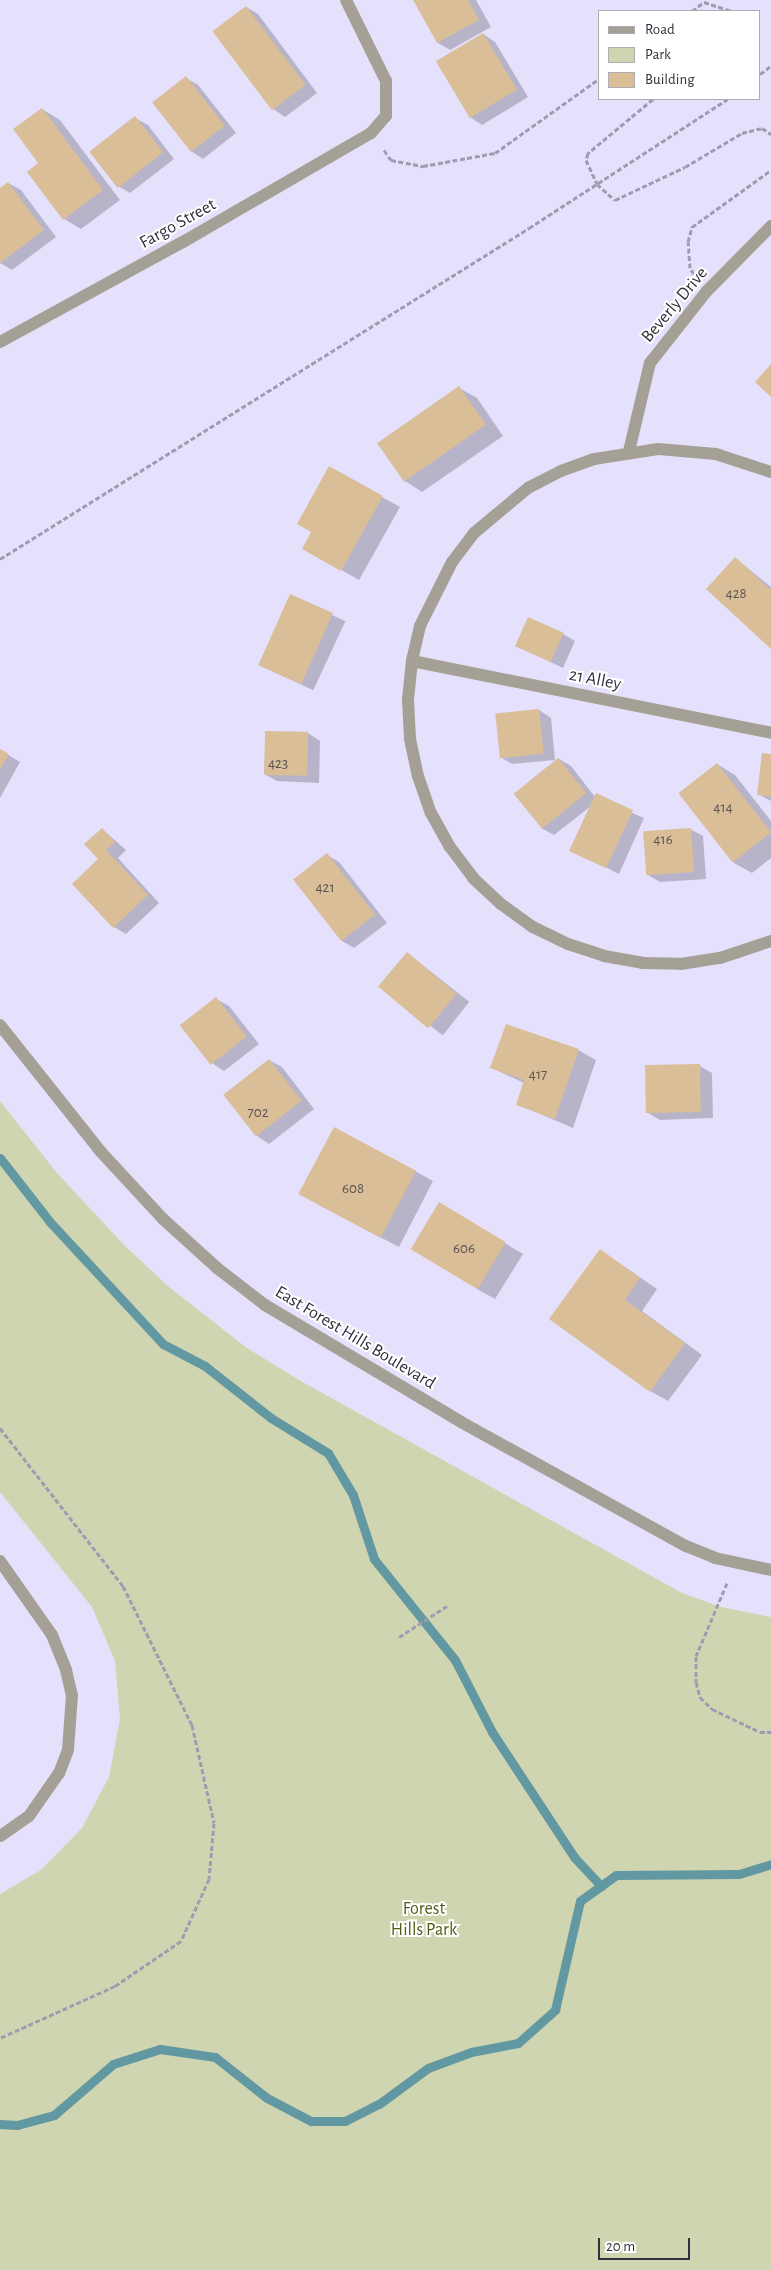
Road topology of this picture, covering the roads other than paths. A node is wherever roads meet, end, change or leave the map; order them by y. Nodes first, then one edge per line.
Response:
1 (346, 0) edge
2 (771, 226) edge
3 (0, 342) edge
4 (629, 451) junction
5 (771, 472) edge
6 (412, 661) junction
7 (771, 733) edge
8 (771, 940) edge
9 (0, 1025) edge
10 (0, 1562) edge
11 (771, 1570) edge
12 (0, 1836) edge

1 - 3 street, Fargo Street
2 - 4 street, Beverly Drive
4 - 5 street
4 - 6 street
6 - 7 street, 21 Alley
6 - 8 street
9 - 11 street, East Forest Hills Boulevard
10 - 12 street

